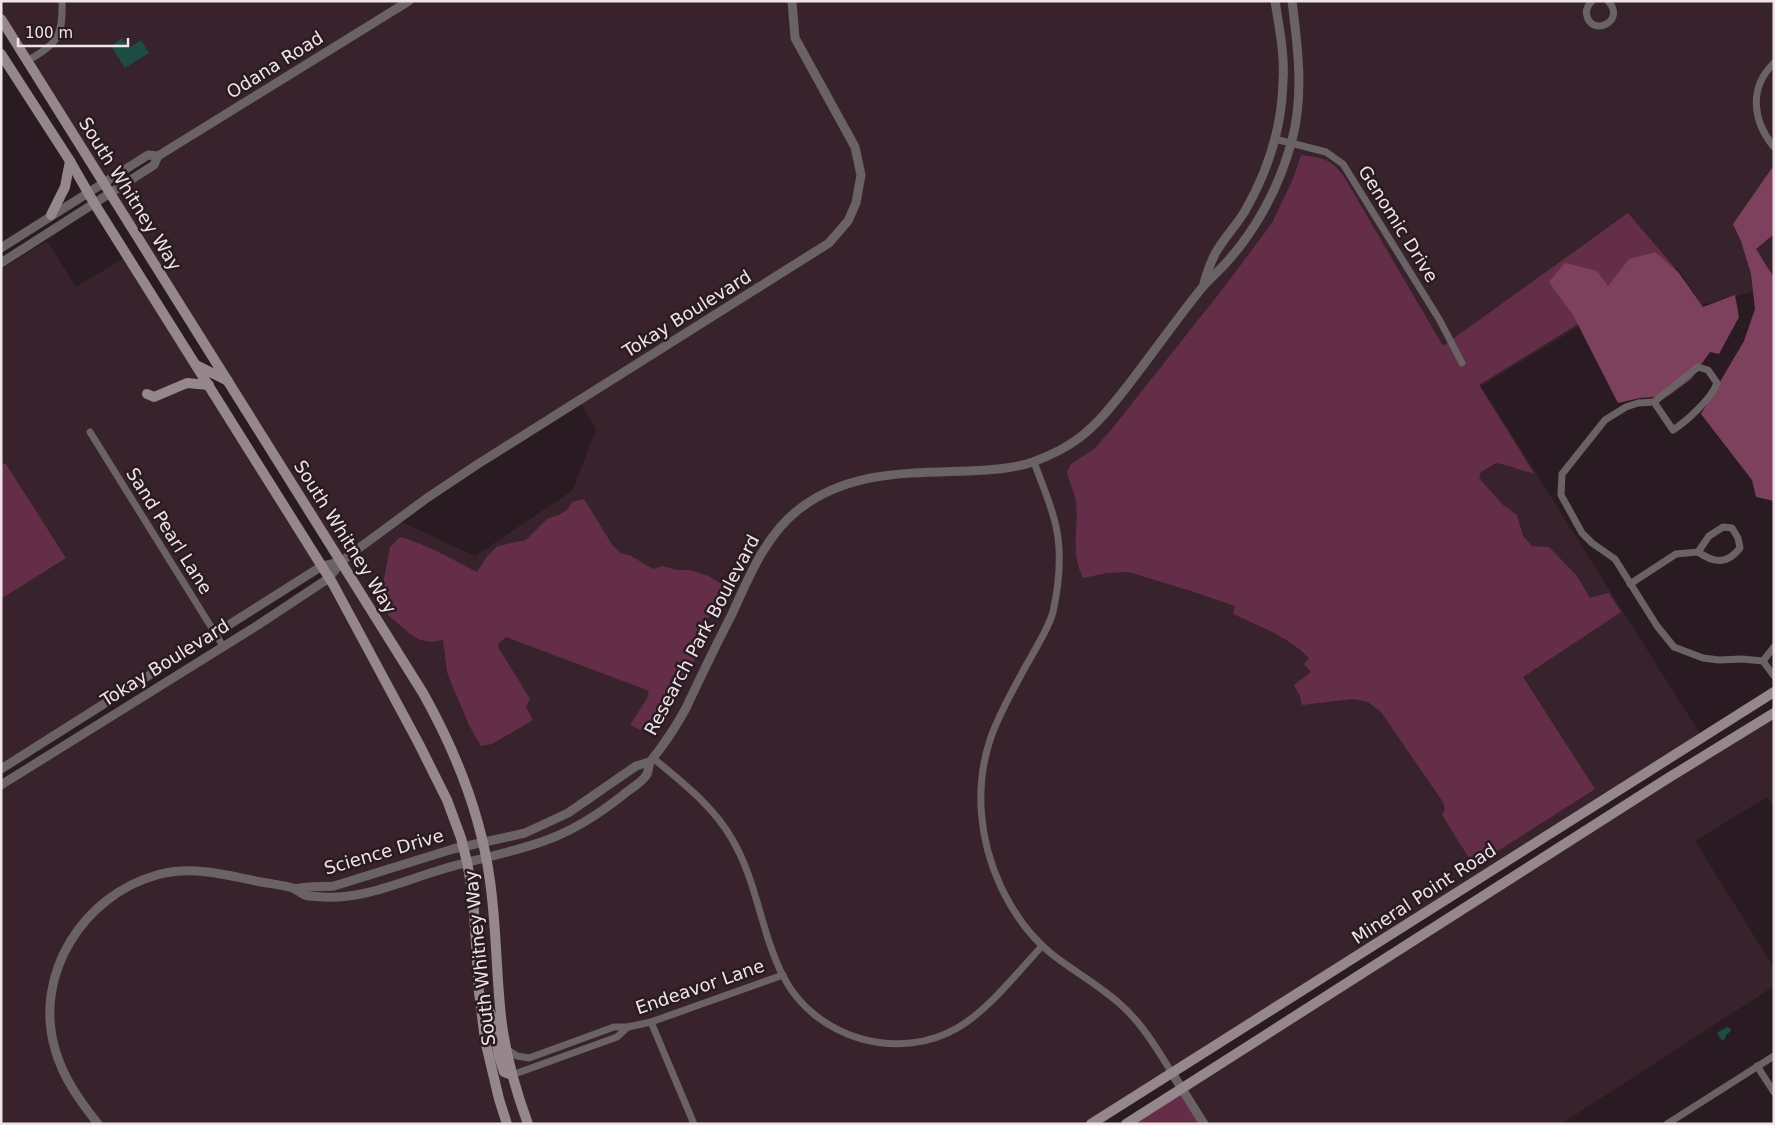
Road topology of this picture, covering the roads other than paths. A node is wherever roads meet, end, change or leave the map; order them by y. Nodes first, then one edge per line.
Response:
1 (62, 1) edge
2 (408, 1) edge
3 (792, 1) edge
4 (1275, 1) edge
5 (1292, 1) edge
6 (1592, 1) edge
7 (1608, 1) edge
8 (1, 19) edge
9 (1, 54) edge
10 (27, 61) junction
11 (1774, 63) edge
12 (1275, 140) junction
13 (1291, 143) junction
14 (1774, 147) edge
15 (158, 156) junction
16 (70, 162) junction
17 (104, 182) junction
18 (88, 192) junction
19 (110, 193) junction
20 (94, 203) junction
21 (51, 215) junction
22 (1, 248) edge
23 (1, 263) edge
24 (1202, 288) junction
25 (185, 348) junction
26 (212, 356) junction
27 (1462, 363) dead end
28 (195, 364) junction
29 (228, 382) junction
30 (209, 385) junction
31 (147, 394) dead end
32 (1654, 402) junction
33 (90, 432) dead end
34 (1034, 462) junction
35 (1698, 552) junction
36 (341, 562) junction
37 (322, 566) junction
38 (329, 578) junction
39 (1630, 584) junction
40 (216, 634) junction
41 (223, 646) junction
42 (1774, 647) edge
43 (1763, 661) junction
44 (1774, 676) edge
45 (1774, 692) edge
46 (1774, 713) edge
47 (651, 760) junction
48 (1, 770) edge
49 (1, 785) edge
50 (482, 843) junction
51 (464, 847) junction
52 (486, 858) junction
53 (467, 862) junction
54 (295, 889) junction
55 (1042, 946) junction
56 (782, 975) junction
57 (479, 992) junction
58 (651, 1022) junction
59 (628, 1027) junction
60 (506, 1048) junction
61 (1774, 1056) edge
62 (1757, 1066) junction
63 (1172, 1073) junction
64 (512, 1075) junction
65 (1182, 1088) junction
66 (1774, 1092) edge
67 (98, 1124) edge
68 (508, 1124) edge
69 (528, 1124) edge
70 (694, 1124) edge
71 (1091, 1124) edge
72 (1126, 1124) edge
73 (1204, 1124) edge
74 (1667, 1124) edge

1 - 10 street
2 - 15 street, Odana Road
3 - 36 street, Tokay Boulevard
4 - 12 street, Research Park Boulevard
5 - 13 street, Research Park Boulevard
6 - 7 street
8 - 10 main road, South Whitney Way
9 - 16 main road, South Whitney Way
10 - 17 main road, South Whitney Way
11 - 14 street
12 - 13 street, Genomic Drive
12 - 24 street, Research Park Boulevard
13 - 24 street, Research Park Boulevard
13 - 27 street, Genomic Drive
15 - 17 street, Odana Road
15 - 19 street, Odana Road
16 - 18 main road, South Whitney Way
16 - 21 main road
17 - 18 street, Odana Road
17 - 19 main road, South Whitney Way
18 - 20 main road, South Whitney Way
18 - 21 street, Odana Road
19 - 20 street, Odana Road
19 - 26 main road, South Whitney Way
20 - 23 street, Odana Road
20 - 25 main road, South Whitney Way
21 - 22 street, Odana Road
24 - 34 street, Research Park Boulevard
25 - 26 main road
25 - 28 main road, South Whitney Way
26 - 29 main road, South Whitney Way
28 - 29 main road
28 - 30 main road, South Whitney Way
29 - 36 main road, South Whitney Way
30 - 31 main road
30 - 37 main road, South Whitney Way
32 - 32 street
32 - 39 street
33 - 40 street, Sand Pearl Lane
34 - 47 street, Research Park Boulevard
34 - 55 street
35 - 35 street
35 - 39 street
36 - 37 street, Tokay Boulevard
36 - 38 street, Tokay Boulevard
36 - 50 main road, South Whitney Way
37 - 38 main road, South Whitney Way
37 - 40 street, Tokay Boulevard
38 - 41 street, Tokay Boulevard
38 - 51 main road, South Whitney Way
39 - 43 street
40 - 41 street, Sand Pearl Lane
40 - 48 street, Tokay Boulevard
41 - 49 street, Tokay Boulevard
42 - 43 street
43 - 44 street
45 - 63 main road, Mineral Point Road
46 - 65 main road, Mineral Point Road
47 - 50 street, Research Park Boulevard
47 - 52 street, Research Park Boulevard
47 - 56 street
50 - 51 street, Science Drive
50 - 52 main road, South Whitney Way
51 - 53 main road, South Whitney Way
51 - 54 street, Science Drive
52 - 53 street, Science Drive
52 - 60 main road, South Whitney Way
53 - 54 street, Science Drive
53 - 57 main road, South Whitney Way
54 - 67 street, Science Drive
55 - 56 street
55 - 63 street
56 - 58 street, Endeavor Lane
57 - 64 main road
57 - 68 main road, South Whitney Way
58 - 59 street, Endeavor Lane
58 - 70 street
59 - 60 street, Endeavor Lane
59 - 64 street, Endeavor Lane
60 - 64 main road, South Whitney Way
61 - 62 street
62 - 66 street
62 - 74 street
63 - 65 street
63 - 71 main road, Mineral Point Road
64 - 69 main road, South Whitney Way
65 - 72 main road, Mineral Point Road
65 - 73 street

